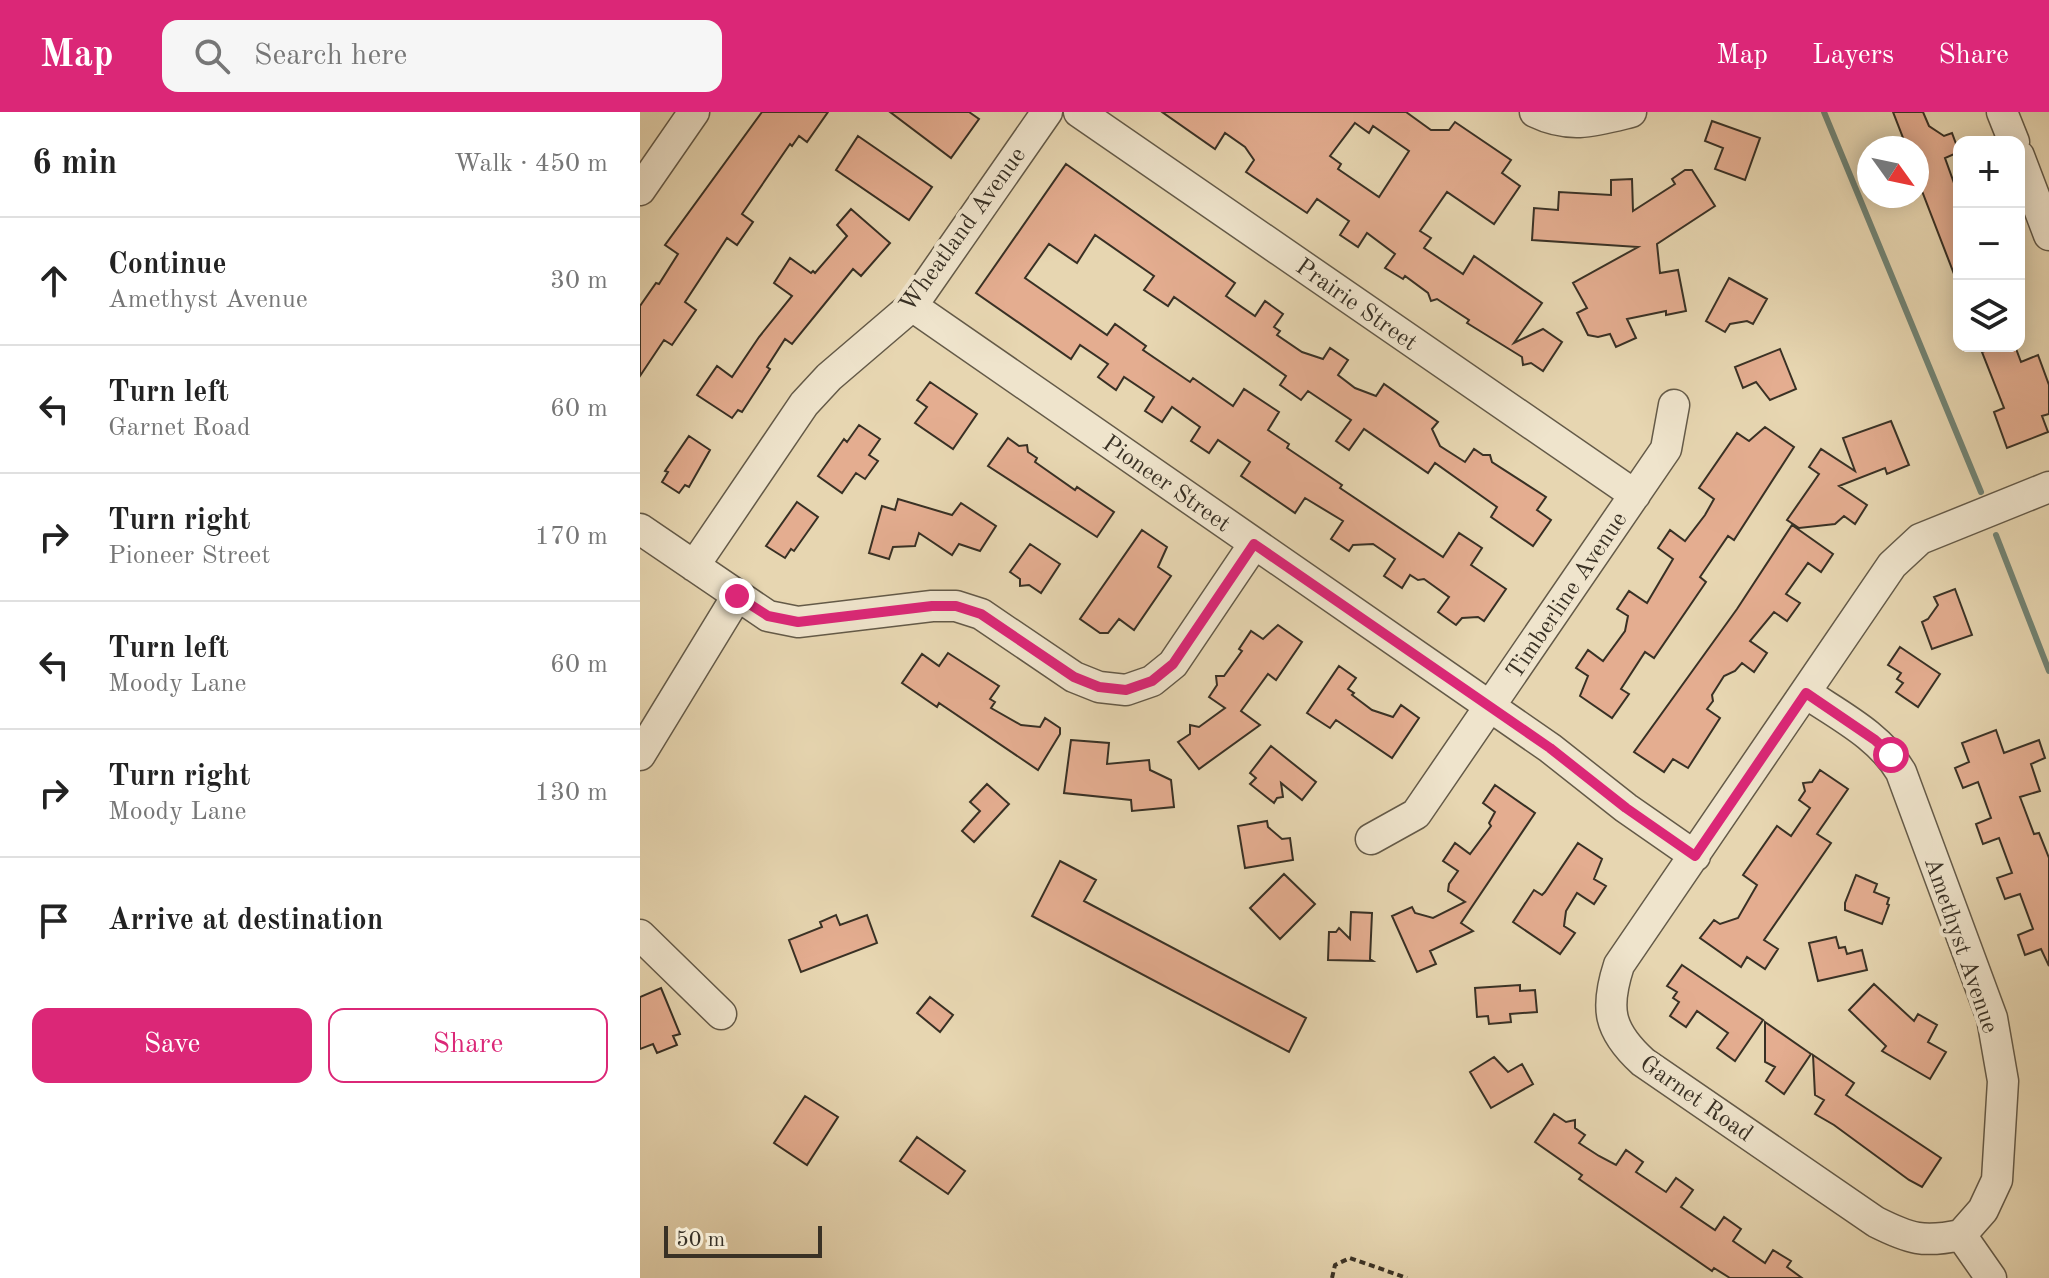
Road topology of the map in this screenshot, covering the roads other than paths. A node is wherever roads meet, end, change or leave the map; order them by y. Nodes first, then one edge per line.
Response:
1 (694, 112) edge
2 (1047, 112) edge
3 (1079, 112) edge
4 (1535, 112) edge
5 (1631, 112) edge
6 (2002, 112) edge
7 (2012, 136) edge
8 (2025, 172) edge
9 (640, 190) edge
10 (2049, 235) edge
11 (912, 306) junction
12 (1674, 405) dead end
13 (2049, 487) edge
14 (1635, 495) junction
15 (640, 529) edge
16 (1254, 544) junction
17 (694, 566) junction
18 (737, 596) junction
19 (1806, 693) junction
20 (1490, 707) junction
21 (640, 755) edge
22 (1371, 839) dead end
23 (1695, 856) junction
24 (640, 935) edge
25 (721, 1014) dead end
26 (1961, 1235) junction
27 (1991, 1278) edge

1 - 9 street
2 - 11 street, Wheatland Avenue
3 - 14 street, Prairie Street
4 - 5 street
6 - 7 street
8 - 10 street
11 - 16 street, Pioneer Street
11 - 17 street, Wheatland Avenue
12 - 14 street, Timberline Avenue
13 - 19 street, Garnet Road
14 - 20 street, Timberline Avenue
15 - 17 street
16 - 18 street
16 - 20 street, Pioneer Street
17 - 18 street
18 - 21 street
19 - 23 street, Garnet Road
19 - 26 street, Amethyst Avenue
20 - 22 street, Timberline Avenue
20 - 23 street, Pioneer Street
23 - 26 street, Garnet Road
24 - 25 street
26 - 27 street

